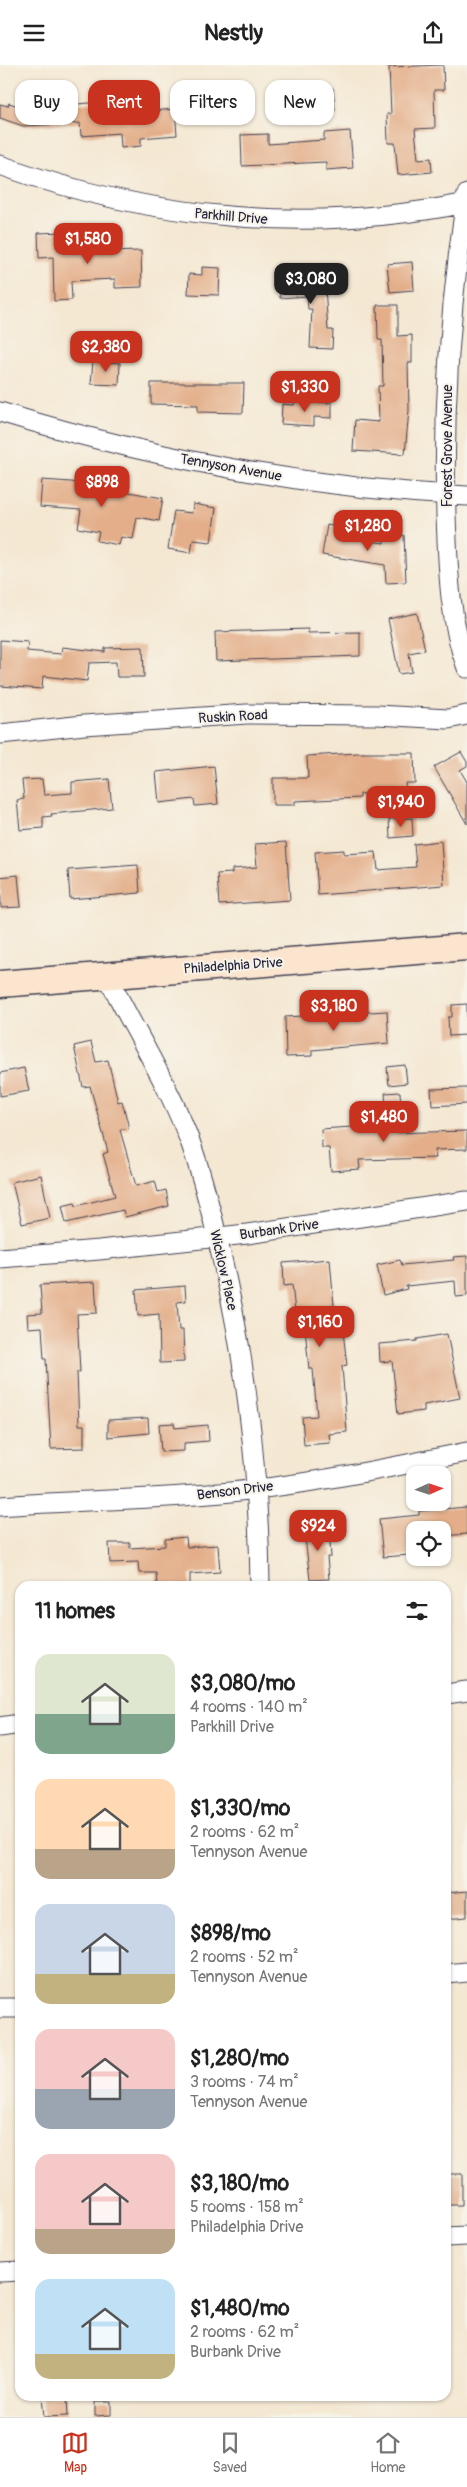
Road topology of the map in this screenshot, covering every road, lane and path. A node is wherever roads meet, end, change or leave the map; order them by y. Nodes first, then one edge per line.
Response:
1 (0, 165) edge
2 (466, 200) edge
3 (0, 412) edge
4 (446, 495) junction
5 (467, 496) edge
6 (467, 668) edge
7 (467, 715) edge
8 (0, 734) edge
9 (467, 947) edge
10 (107, 975) junction
11 (0, 984) edge
12 (467, 1201) edge
13 (217, 1238) junction
14 (0, 1257) edge
15 (467, 1452) edge
16 (257, 1488) junction
17 (0, 1506) edge
18 (260, 1581) edge
19 (467, 1691) edge
20 (451, 1693) edge
21 (15, 1725) edge
22 (0, 1727) edge
23 (467, 1972) edge
24 (451, 1974) edge
25 (0, 2008) edge
26 (15, 2008) edge
27 (467, 2236) edge
28 (451, 2237) edge
29 (15, 2271) edge
30 (0, 2272) edge

1 - 2 street, Parkhill Drive
2 - 4 street, Forest Grove Avenue
3 - 4 street, Tennyson Avenue
4 - 5 street, Tennyson Avenue
4 - 6 street, Forest Grove Avenue
7 - 8 street, Ruskin Road
9 - 10 main road, Philadelphia Drive
10 - 11 main road, Philadelphia Drive
10 - 13 street, Wicklow Place
12 - 13 street, Burbank Drive
13 - 14 street, Burbank Drive
13 - 16 street, Wicklow Place
15 - 16 street, Benson Drive
16 - 17 street, Benson Drive
16 - 18 street, Wicklow Place
19 - 20 street
21 - 22 street
23 - 24 street
25 - 26 street
27 - 28 street
29 - 30 street

